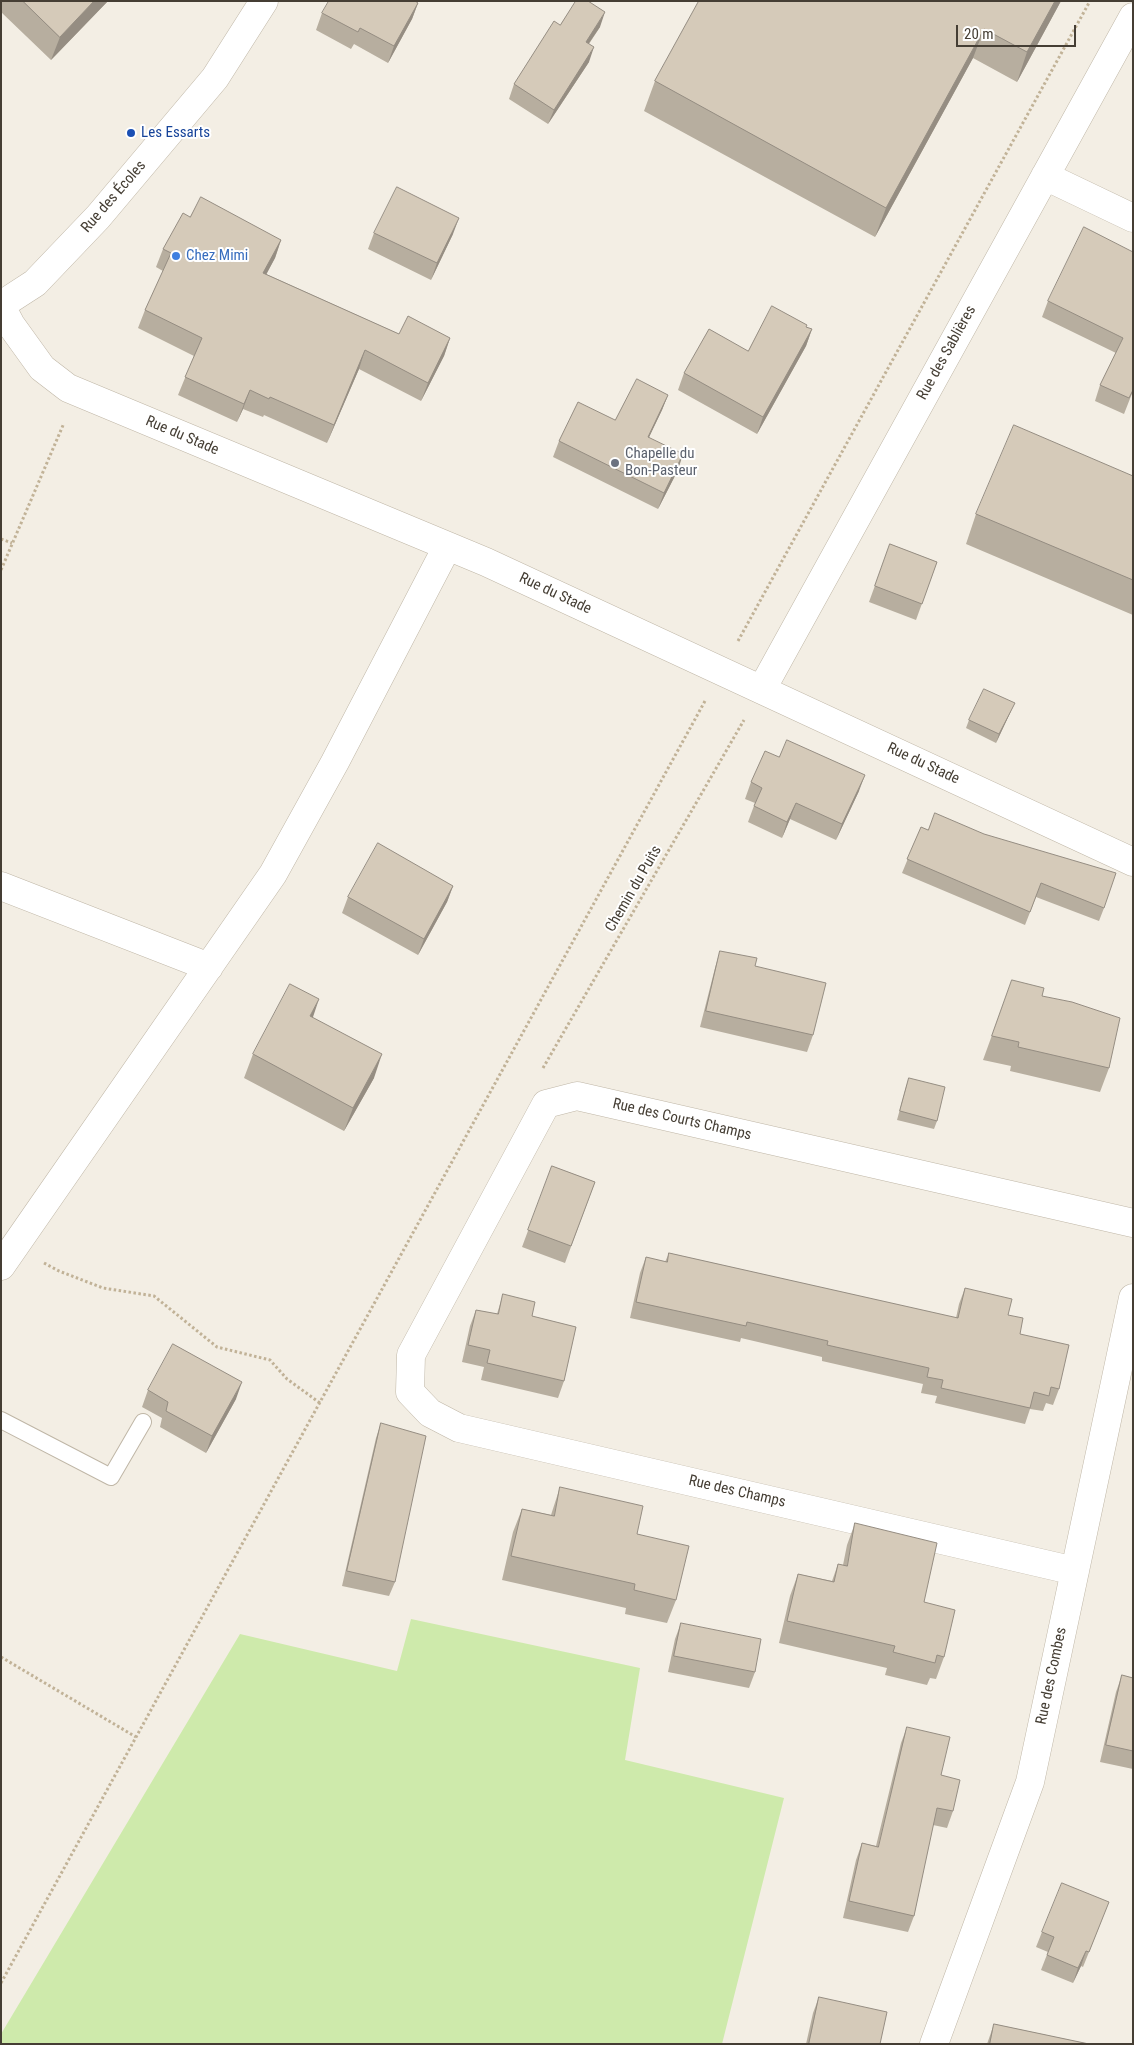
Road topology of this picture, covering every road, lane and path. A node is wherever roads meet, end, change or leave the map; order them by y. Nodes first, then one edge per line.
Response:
1 (264, 1) edge
2 (1090, 1) edge
3 (1133, 17) edge
4 (1046, 176) junction
5 (1133, 218) edge
6 (1, 305) edge
7 (78, 392) junction
8 (1, 539) edge
9 (12, 543) junction
10 (447, 547) junction
11 (1, 570) edge
12 (722, 671) junction
13 (762, 689) junction
14 (1133, 862) edge
15 (1, 886) edge
16 (209, 967) junction
17 (546, 1104) junction
18 (1133, 1223) edge
19 (6, 1259) edge
20 (1133, 1298) edge
21 (320, 1402) junction
22 (1, 1420) edge
23 (143, 1422) dead end
24 (1075, 1571) junction
25 (1, 1657) edge
26 (137, 1737) junction
27 (1, 1983) edge
28 (934, 2044) edge

1 - 6 street, Rue des Écoles
2 - 12 path
3 - 4 street, Rue des Sablières
4 - 5 street
4 - 13 street, Rue des Sablières
6 - 7 street, Rue du Stade
7 - 9 path
7 - 10 street, Rue du Stade
8 - 9 path
9 - 11 path
10 - 12 street, Rue du Stade
10 - 16 street
12 - 13 street, Rue du Stade
12 - 21 path
13 - 14 street, Rue du Stade
13 - 17 path, Chemin du Puits
15 - 16 street
16 - 19 street
17 - 18 street, Rue des Courts Champs
17 - 24 street, Rue des Champs
19 - 21 path
20 - 24 street, Rue des Combes
21 - 26 path
22 - 23 lane
24 - 28 street, Rue des Combes
25 - 26 path
26 - 27 path

